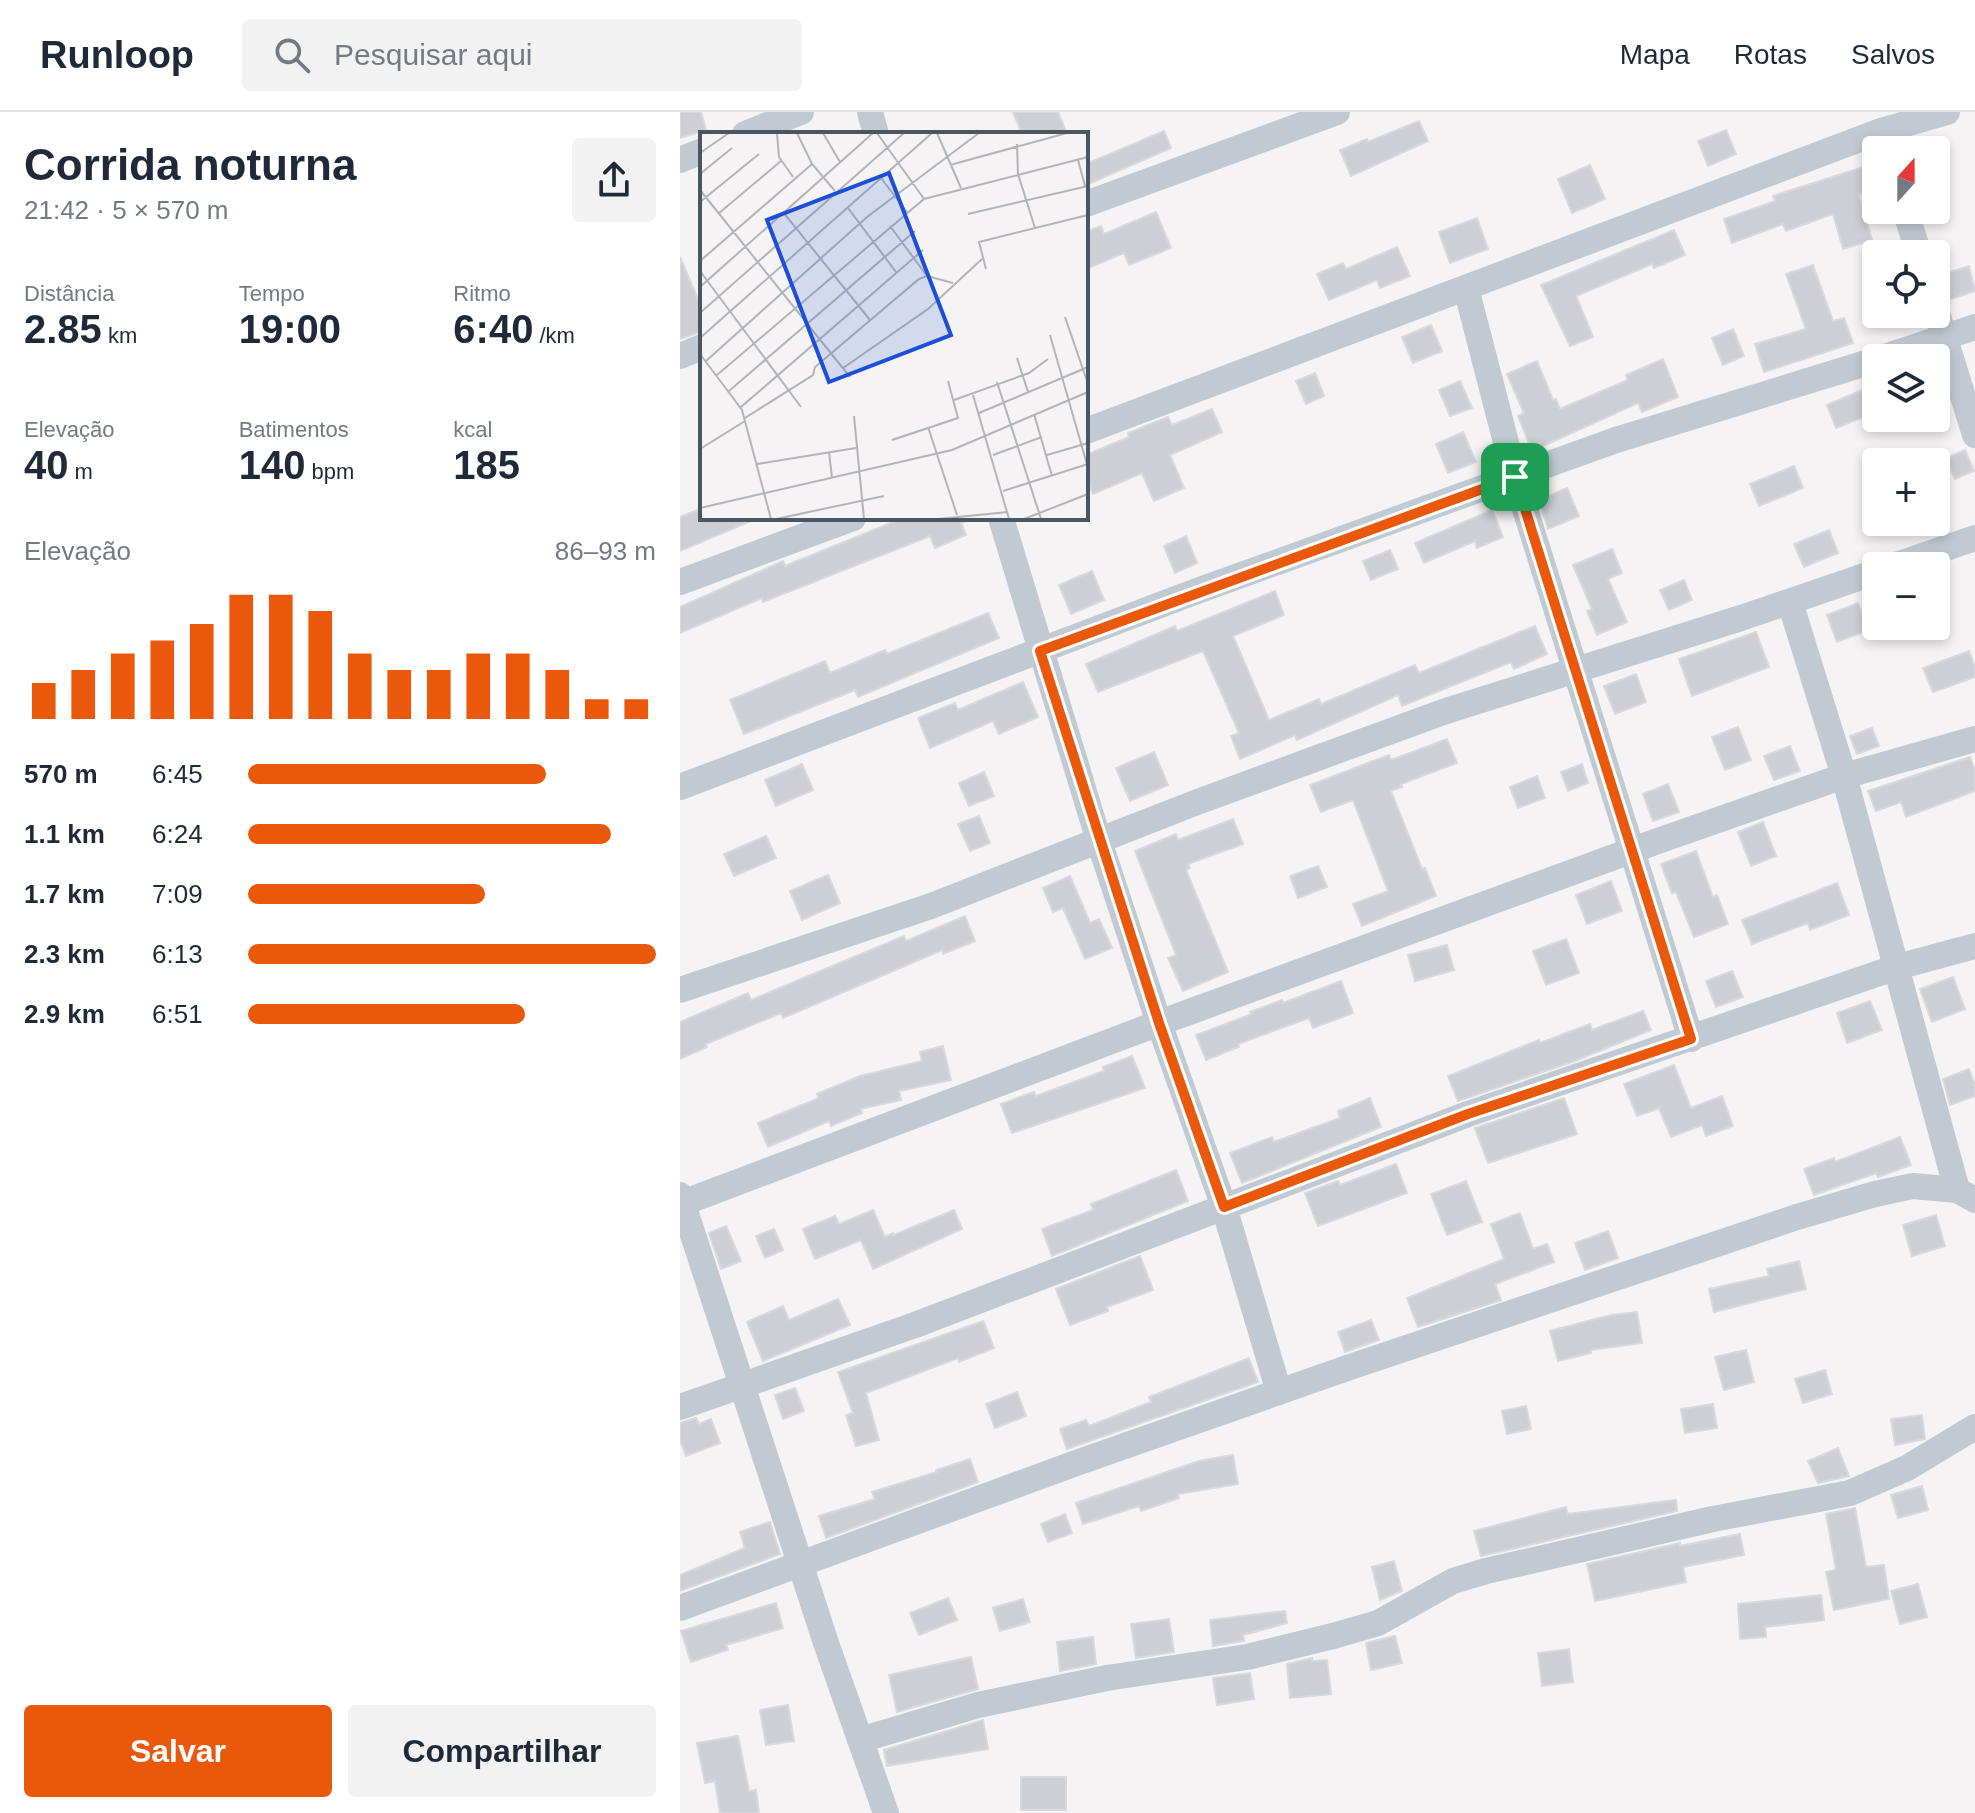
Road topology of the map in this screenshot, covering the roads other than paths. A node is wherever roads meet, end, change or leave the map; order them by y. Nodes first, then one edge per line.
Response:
1 (801, 112) edge
2 (870, 112) edge
3 (1337, 112) edge
4 (1947, 112) edge
5 (750, 132) edge
6 (875, 132) edge
7 (1893, 136) edge
8 (1862, 148) edge
9 (700, 152) edge
10 (680, 160) edge
11 (1088, 203) edge
12 (1466, 288) junction
13 (1975, 327) edge
14 (1941, 328) edge
15 (1944, 337) junction
16 (1923, 344) edge
17 (700, 348) edge
18 (680, 356) edge
19 (1862, 364) edge
20 (1088, 430) edge
21 (1975, 435) edge
22 (1515, 477) junction
23 (848, 520) edge
24 (1002, 520) edge
25 (1975, 538) edge
26 (1934, 552) edge
27 (1862, 577) edge
28 (680, 582) edge
29 (1790, 602) junction
30 (1040, 651) junction
31 (1577, 670) junction
32 (1975, 739) edge
33 (1844, 776) junction
34 (680, 787) edge
35 (1099, 841) junction
36 (1630, 851) junction
37 (1975, 946) edge
38 (1897, 967) junction
39 (680, 990) edge
40 (1159, 1023) junction
41 (1691, 1039) junction
42 (1966, 1195) edge
43 (681, 1201) edge
44 (1224, 1207) junction
45 (741, 1384) junction
46 (1279, 1392) junction
47 (680, 1407) edge
48 (1975, 1427) edge
49 (800, 1566) junction
50 (680, 1608) edge
51 (860, 1740) junction
52 (886, 1813) edge

1 - 5 street
2 - 6 street
3 - 11 street
4 - 7 street
8 - 12 street
9 - 10 street
12 - 20 street
12 - 22 street
13 - 15 street
14 - 15 street
15 - 16 street
15 - 21 street
17 - 18 street
19 - 22 street
22 - 30 street
22 - 31 street
23 - 28 street
24 - 30 street
25 - 26 street
27 - 29 street
29 - 31 street
29 - 33 street
30 - 34 street
30 - 35 street
31 - 35 street
31 - 36 street
32 - 33 street
33 - 36 street
33 - 38 street
35 - 39 street
35 - 40 street
36 - 40 street
36 - 41 street
37 - 38 street
38 - 41 street
38 - 42 street
40 - 43 street
40 - 44 street
41 - 44 street
42 - 46 street
43 - 45 street
44 - 45 street
44 - 46 street
45 - 47 street
45 - 49 street
46 - 49 street
48 - 51 street
49 - 50 street
49 - 51 street
51 - 52 street

